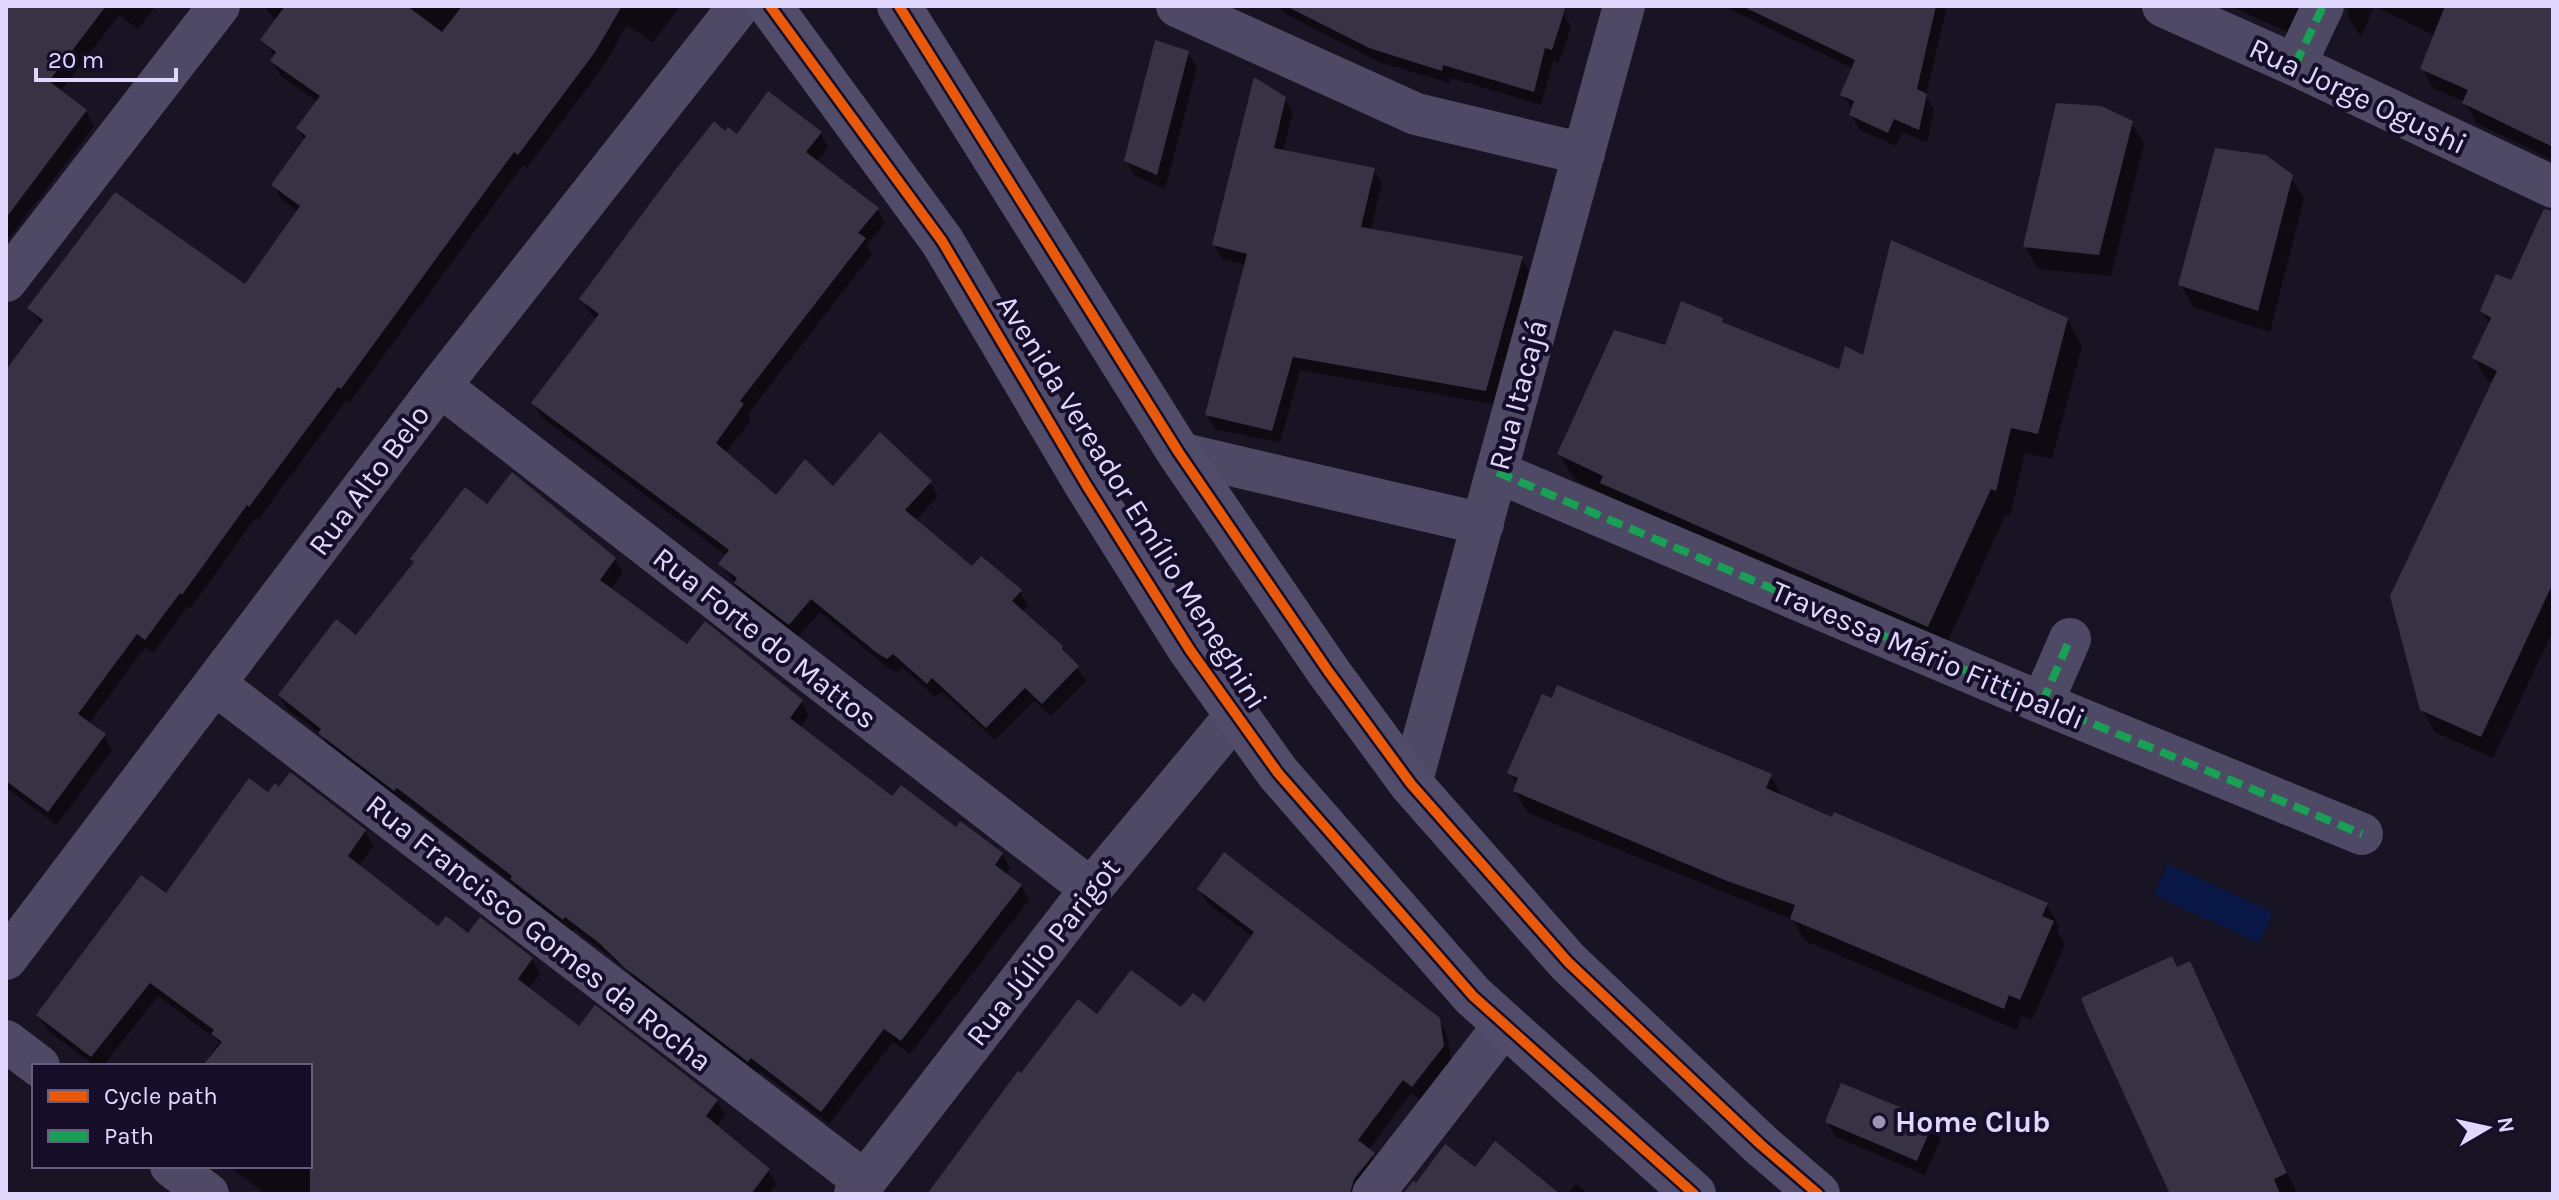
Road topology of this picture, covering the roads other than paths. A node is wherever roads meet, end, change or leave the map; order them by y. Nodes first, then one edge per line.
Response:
1 (219, 6) edge
2 (739, 6) edge
3 (770, 6) edge
4 (899, 6) edge
5 (1177, 6) edge
6 (1624, 6) edge
7 (2163, 6) edge
8 (2323, 6) edge
9 (2295, 65) junction
10 (1584, 154) junction
11 (2553, 187) edge
12 (6, 281) edge
13 (440, 386) junction
14 (1179, 453) junction
15 (1497, 472) junction
16 (1483, 524) junction
17 (2070, 639) dead end
18 (215, 684) junction
19 (2042, 703) junction
20 (1236, 715) junction
21 (1411, 784) junction
22 (2362, 834) dead end
23 (1091, 889) junction
24 (6, 959) edge
25 (1505, 1024) junction
26 (6, 1041) edge
27 (36, 1064) edge
28 (174, 1168) edge
29 (859, 1188) edge
30 (208, 1194) edge
31 (1373, 1194) edge
32 (1694, 1194) edge
33 (1818, 1194) edge

1 - 12 street
2 - 13 street, Rua Alto Belo
3 - 20 main road, Avenida Vereador Emílio Meneghini
4 - 14 main road
5 - 10 street
6 - 10 street, Rua Itacajá
7 - 9 street, Rua Jorge Ogushi
8 - 9 street
9 - 11 street, Rua Jorge Ogushi
10 - 15 street, Rua Itacajá
13 - 18 street, Rua Alto Belo
13 - 23 street, Rua Forte do Mattos
14 - 16 street
14 - 21 main road
15 - 16 street, Rua Itacajá
15 - 19 street, Travessa Mário Fittipaldi
16 - 21 street, Rua Itacajá
17 - 19 street
18 - 24 street, Rua Alto Belo
18 - 29 street, Rua Francisco Gomes da Rocha
19 - 22 street, Travessa Mário Fittipaldi
20 - 23 street, Rua Júlio Parigot
20 - 25 main road, Avenida Vereador Emílio Meneghini
21 - 33 main road
23 - 29 street, Rua Júlio Parigot
25 - 31 street
25 - 32 main road, Avenida Vereador Emílio Meneghini
26 - 27 street
28 - 30 street

